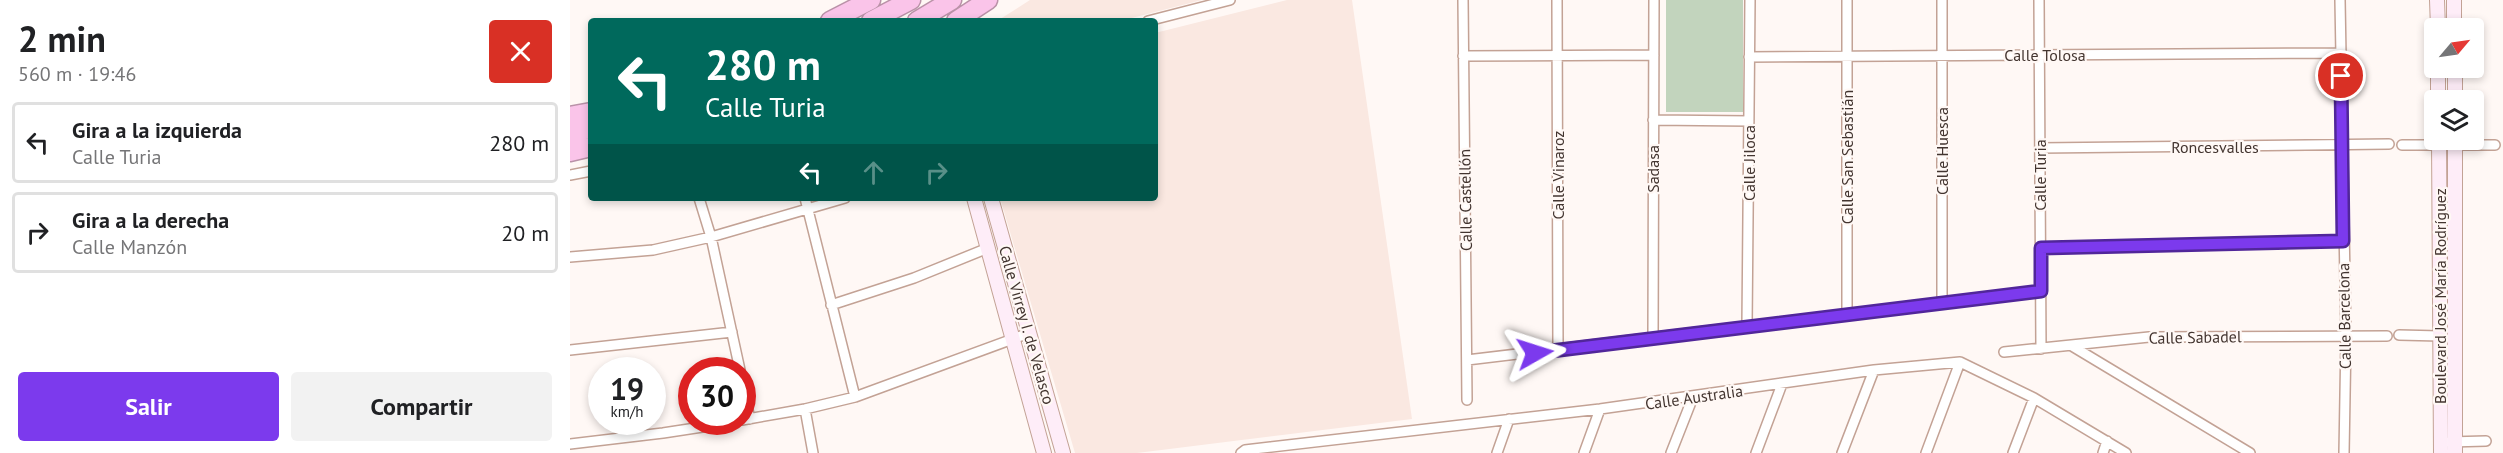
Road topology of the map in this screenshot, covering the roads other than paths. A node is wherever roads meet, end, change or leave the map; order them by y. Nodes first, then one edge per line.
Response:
1 (871, 0) edge
2 (952, 0) edge
3 (988, 0) edge
4 (1230, 0) edge
5 (1463, 0) edge
6 (1557, 0) edge
7 (1654, 0) edge
8 (1750, 0) edge
9 (1847, 0) edge
10 (1942, 0) edge
11 (2039, 0) edge
12 (2340, 0) edge
13 (2437, 0) edge
14 (2454, 0) edge
15 (905, 3) edge
16 (836, 18) edge
17 (877, 18) edge
18 (922, 18) edge
19 (961, 18) edge
20 (1158, 18) edge
21 (2438, 18) edge
22 (2454, 18) edge
23 (2340, 53) junction
24 (1654, 55) junction
25 (2040, 55) junction
26 (1463, 56) junction
27 (1557, 56) junction
28 (1942, 56) junction
29 (1749, 57) junction
30 (1847, 57) junction
31 (585, 116) edge
32 (1653, 120) junction
33 (1749, 121) junction
34 (570, 134) edge
35 (2424, 143) edge
36 (2389, 144) dead end
37 (2484, 144) edge
38 (2402, 145) dead end
39 (2495, 145) dead end
40 (2342, 146) junction
41 (588, 148) edge
42 (2040, 148) junction
43 (2439, 150) edge
44 (2456, 150) edge
45 (570, 152) edge
46 (588, 172) edge
47 (570, 175) edge
48 (700, 201) edge
49 (806, 201) edge
50 (836, 201) edge
51 (975, 201) edge
52 (992, 201) edge
53 (808, 210) junction
54 (711, 237) junction
55 (2343, 241) junction
56 (988, 248) junction
57 (2041, 248) junction
58 (570, 257) edge
59 (2041, 291) junction
60 (1942, 303) junction
61 (831, 306) junction
62 (1847, 313) junction
63 (1747, 326) junction
64 (732, 332) junction
65 (1029, 333) junction
66 (2399, 335) dead end
67 (2387, 336) dead end
68 (2440, 336) junction
69 (2346, 337) junction
70 (1653, 338) junction
71 (1013, 339) junction
72 (2072, 346) junction
73 (2041, 349) junction
74 (570, 350) edge
75 (1558, 351) junction
76 (2004, 352) dead end
77 (737, 357) edge
78 (1467, 360) junction
79 (1960, 362) junction
80 (1874, 370) junction
81 (1782, 384) junction
82 (855, 397) junction
83 (1693, 397) junction
84 (2034, 398) junction
85 (1467, 400) dead end
86 (805, 409) junction
87 (1600, 409) junction
88 (756, 418) edge
89 (1509, 419) junction
90 (678, 431) edge
91 (2107, 441) junction
92 (2486, 441) dead end
93 (570, 444) edge
94 (2441, 447) edge
95 (2456, 447) edge
96 (813, 453) edge
97 (1044, 453) edge
98 (1063, 453) edge
99 (1241, 453) edge
100 (1497, 453) edge
101 (1584, 453) edge
102 (1671, 453) edge
103 (1756, 453) edge
104 (1842, 453) edge
105 (1926, 453) edge
106 (2013, 453) edge
107 (2103, 453) edge
108 (2126, 453) edge
109 (2250, 453) edge
110 (2344, 453) edge

1 - 16 highway
2 - 18 highway
3 - 19 highway
4 - 20 street
5 - 26 street, Calle Castellón
6 - 27 street, Calle Vinaroz
7 - 24 street, Sadasa
8 - 29 street, Calle Jiloca
9 - 30 street, Calle San Sebastián
10 - 28 street, Calle Huesca
11 - 25 street, Calle Turia
12 - 23 street, Calle Barcelona
13 - 21 street
14 - 22 street
15 - 17 highway
23 - 25 street, Calle Tolosa
23 - 40 street, Calle Barcelona
24 - 27 street
24 - 32 street, Sadasa
25 - 28 street, Calle Tolosa
25 - 42 street, Calle Turia
26 - 27 street
26 - 78 street, Calle Castellón
27 - 75 street, Calle Vinaroz
28 - 30 street, Calle Tolosa
28 - 60 street, Calle Huesca
29 - 30 street, Calle Tolosa
29 - 33 street, Calle Jiloca
30 - 62 street, Calle San Sebastián
31 - 34 highway
32 - 33 street
32 - 70 street, Sadasa
33 - 63 street, Calle Jiloca
35 - 38 street
36 - 40 street, Roncesvalles
37 - 39 street
40 - 42 street, Roncesvalles
40 - 55 street, Calle Barcelona
41 - 45 highway
42 - 57 street, Calle Turia
43 - 68 street, Boulevard José María Rodríguez
44 - 95 street, Boulevard José María Rodríguez
46 - 47 street
48 - 54 street
49 - 53 street
50 - 53 street
51 - 56 street, Calle Virrey I. de Velasco
52 - 65 street, Calle Virrey I. de Velasco
53 - 54 street
53 - 61 street
54 - 58 street
54 - 64 street
55 - 57 street
55 - 69 street, Calle Barcelona
56 - 61 street
56 - 71 street, Calle Virrey I. de Velasco
57 - 59 street, Calle Turia
59 - 60 street
59 - 73 street, Calle Turia
60 - 62 street
61 - 82 street
62 - 63 street
63 - 70 street
64 - 74 street
64 - 77 street
65 - 71 street
65 - 98 street, Calle Virrey I. de Velasco
66 - 68 street
67 - 69 street, Calle Sabadel
68 - 94 street, Boulevard José María Rodríguez
69 - 72 street, Calle Sabadel
69 - 110 street, Calle Barcelona
70 - 75 street
71 - 82 street
71 - 97 street, Calle Virrey I. de Velasco
72 - 73 street, Calle Sabadel
72 - 109 street
73 - 76 street, Calle Sabadel
75 - 78 street
78 - 85 street, Calle Castellón
79 - 80 street, Calle Australia
79 - 84 street
79 - 105 street
80 - 81 street, Calle Australia
80 - 104 street
81 - 83 street, Calle Australia
81 - 103 street
82 - 86 street
83 - 87 street, Calle Australia
83 - 102 street
84 - 91 street
84 - 106 street
86 - 88 street
86 - 96 street
87 - 89 street, Calle Australia
87 - 101 street
89 - 99 street, Calle Australia
89 - 100 street
90 - 93 street
91 - 107 street
91 - 108 street
92 - 95 street
94 - 95 street

